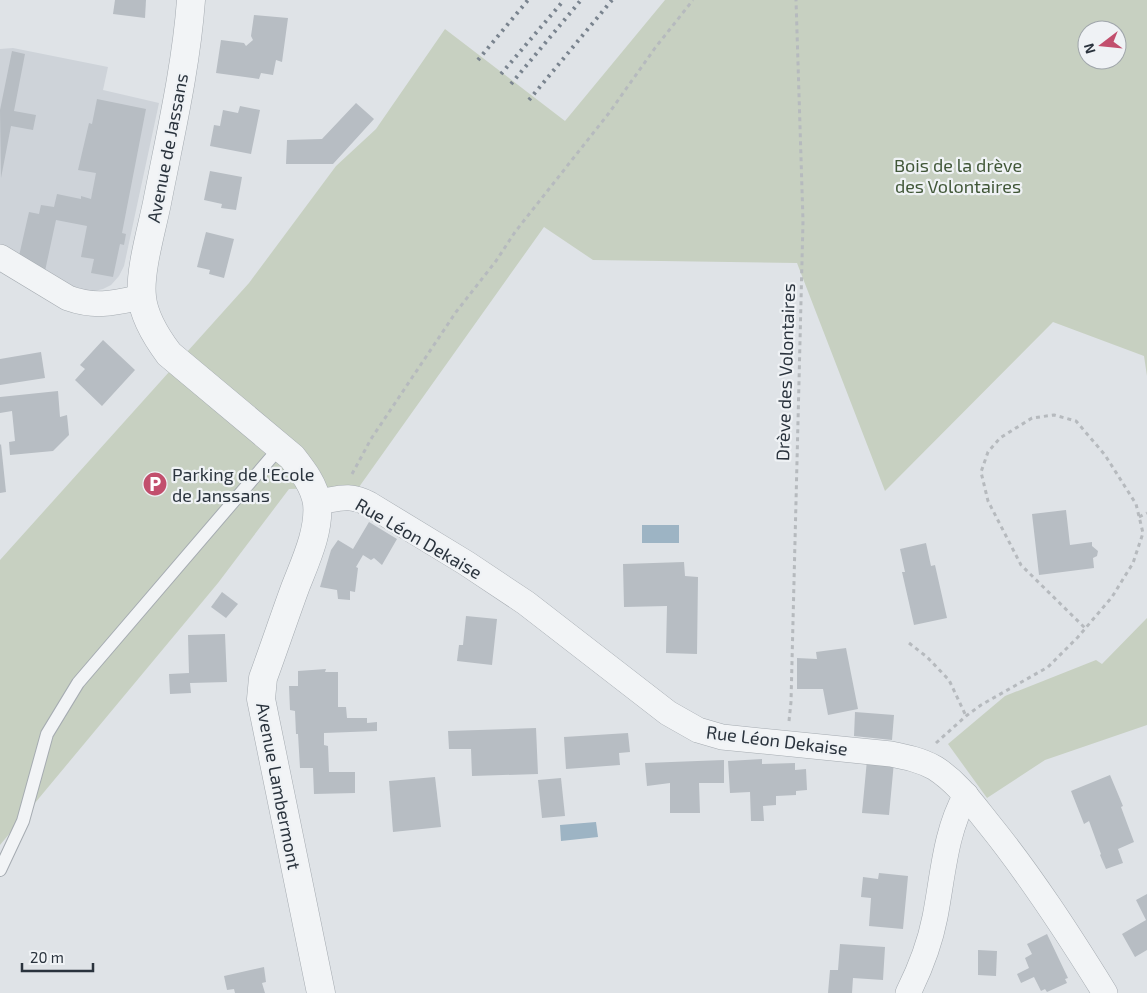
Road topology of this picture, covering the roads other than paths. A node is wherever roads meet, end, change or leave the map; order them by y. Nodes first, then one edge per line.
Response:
1 (191, 0) edge
2 (0, 258) edge
3 (142, 297) junction
4 (281, 446) junction
5 (317, 502) junction
6 (966, 795) junction
7 (0, 870) edge
8 (321, 993) edge
9 (908, 993) edge
10 (1105, 993) edge

1 - 3 street, Avenue de Jassans
2 - 3 street
3 - 4 street, Avenue Lambermont
4 - 5 street, Avenue Lambermont
4 - 7 lane
5 - 6 street, Rue Léon Dekaise
5 - 8 street, Avenue Lambermont
6 - 9 street
6 - 10 street, Rue Léon Dekaise

